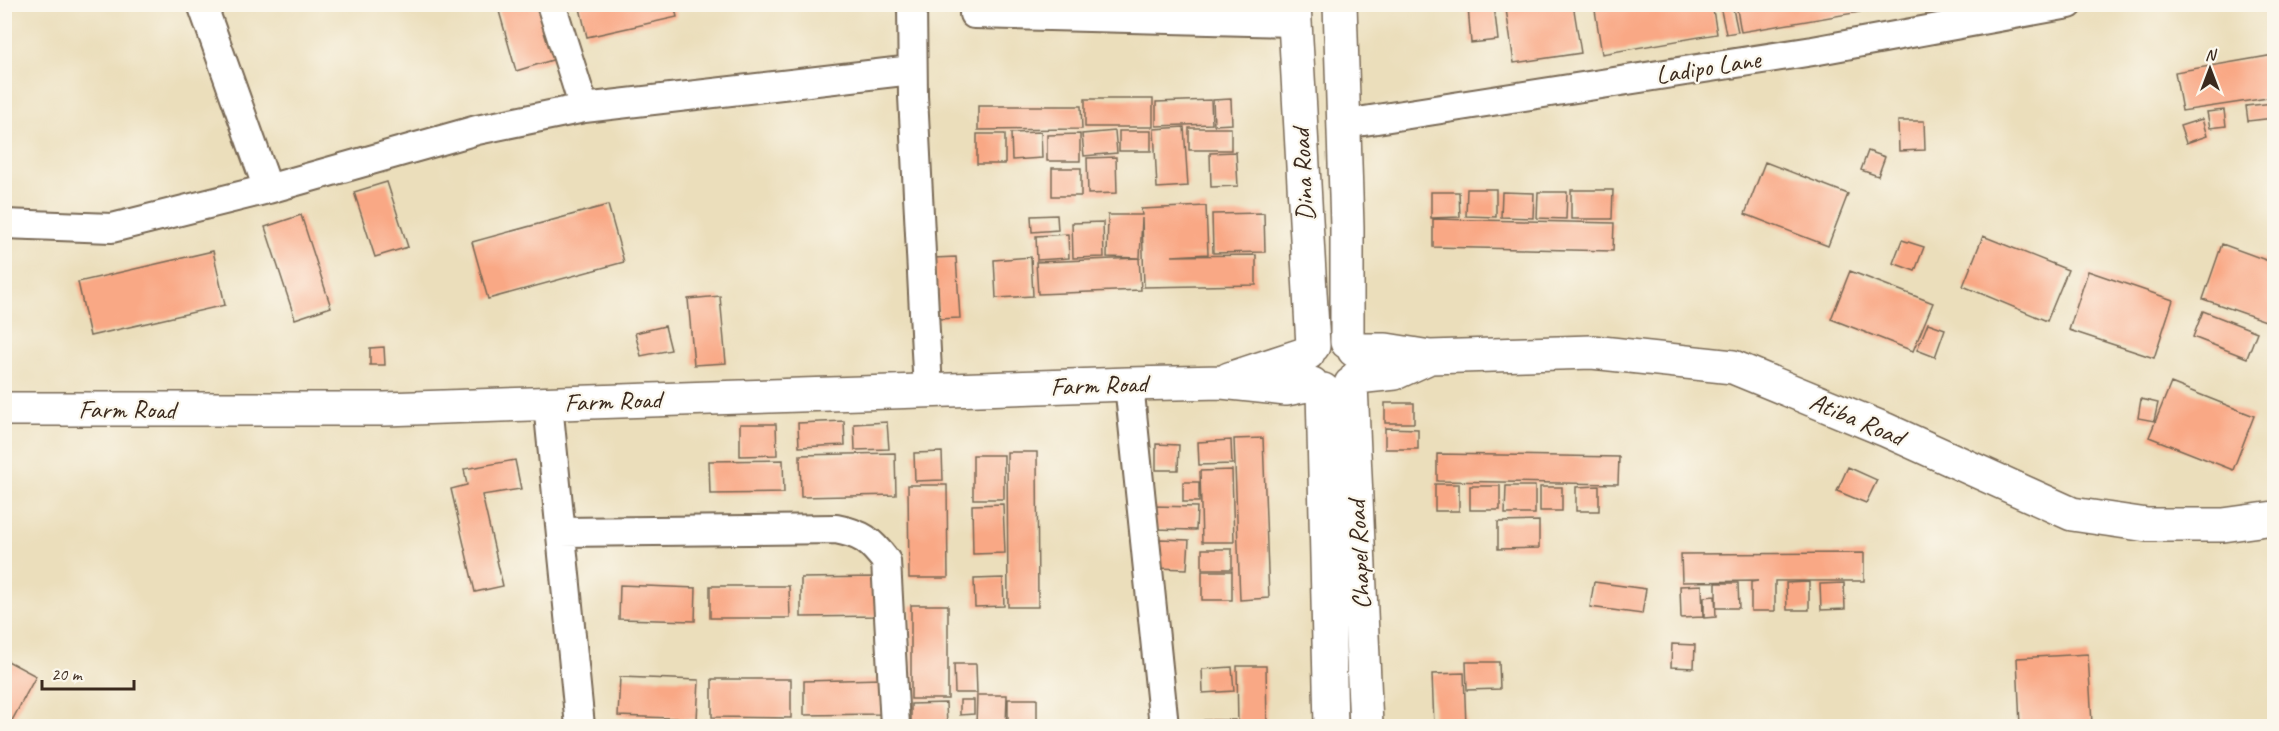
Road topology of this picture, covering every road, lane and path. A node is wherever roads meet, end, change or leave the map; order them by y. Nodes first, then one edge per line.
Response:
1 (202, 4) edge
2 (551, 4) edge
3 (912, 4) edge
4 (1340, 4) edge
5 (2069, 4) edge
6 (1294, 13) edge
7 (974, 14) dead end
8 (912, 70) junction
9 (584, 108) junction
10 (1345, 124) junction
11 (268, 189) junction
12 (4, 224) edge
13 (1333, 366) junction
14 (1129, 384) junction
15 (928, 391) junction
16 (548, 404) junction
17 (4, 409) edge
18 (2274, 518) edge
19 (561, 532) junction
20 (580, 726) edge
21 (895, 726) edge
22 (1164, 726) edge
23 (1331, 726) edge
24 (1366, 726) edge

1 - 11 street
2 - 9 street
3 - 8 street
4 - 10 street, Dina Road
5 - 10 street, Ladipo Lane
6 - 7 street
6 - 13 street, Dina Road
8 - 9 street
8 - 15 street
9 - 11 street
10 - 13 street, Dina Road
11 - 12 street
13 - 14 street, Farm Road
13 - 18 street, Atiba Road
13 - 23 street, Chapel Road
13 - 24 street, Chapel Road
14 - 15 street, Farm Road
14 - 22 street
15 - 16 street, Farm Road
16 - 17 street, Farm Road
16 - 19 street
19 - 20 street
19 - 21 street

